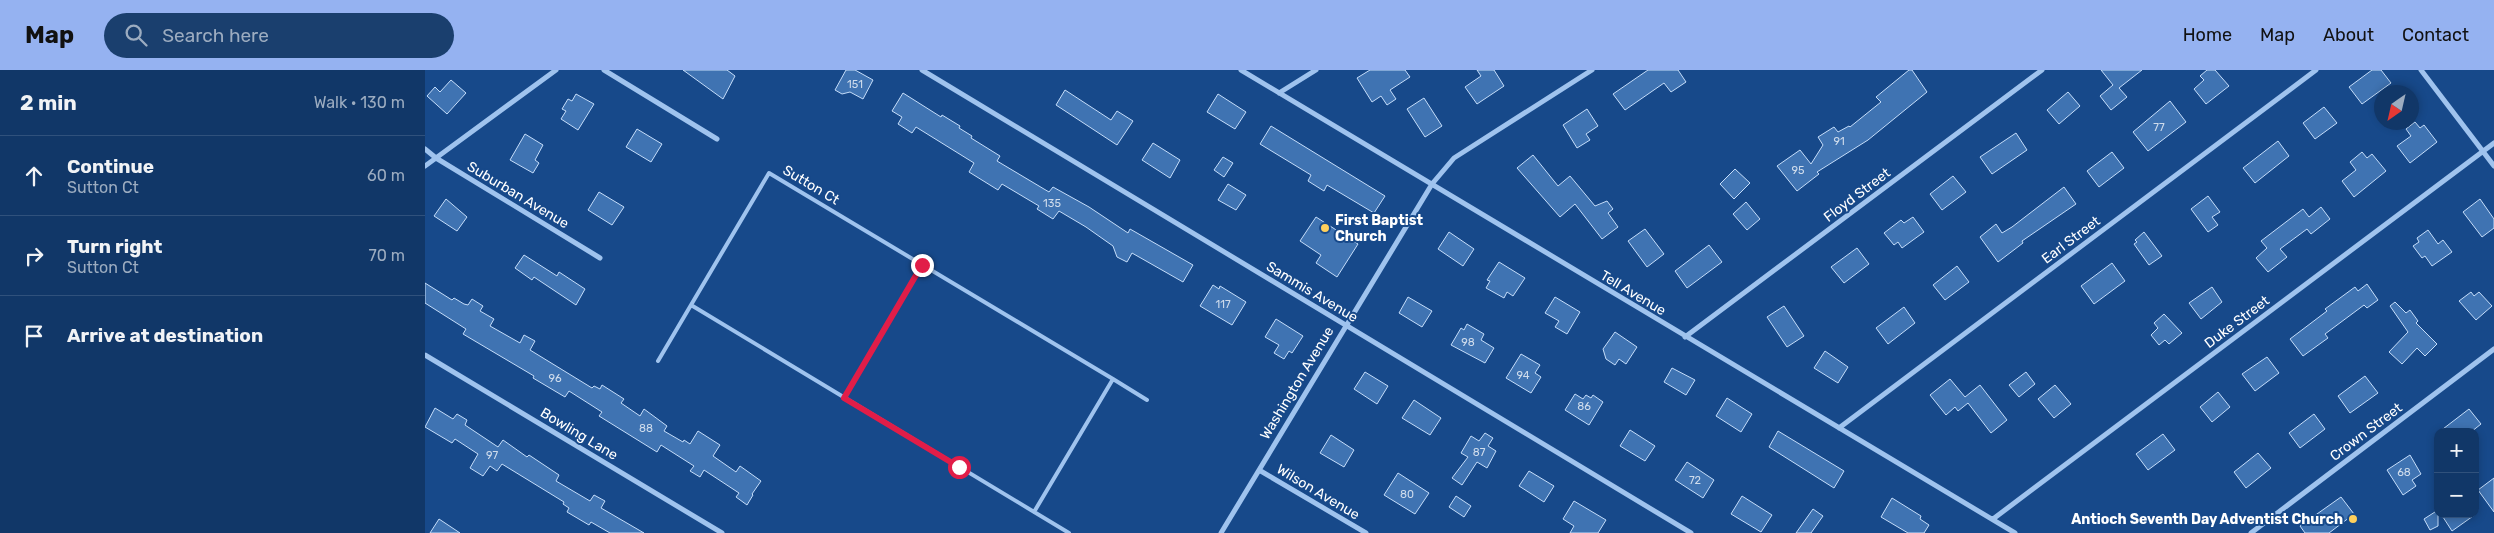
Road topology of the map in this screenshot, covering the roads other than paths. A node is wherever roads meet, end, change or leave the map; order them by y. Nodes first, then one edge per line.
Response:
1 (556, 70) edge
2 (604, 70) edge
3 (922, 70) edge
4 (1241, 70) edge
5 (1316, 70) edge
6 (1592, 70) edge
7 (2042, 70) edge
8 (2316, 70) edge
9 (2421, 70) edge
10 (1279, 94) junction
11 (717, 139) dead end
12 (2494, 142) edge
13 (425, 149) edge
14 (2483, 151) junction
15 (436, 158) junction
16 (425, 166) edge
17 (2494, 166) edge
18 (1432, 184) junction
19 (600, 258) dead end
20 (922, 265) junction
21 (691, 305) junction
22 (1345, 326) junction
23 (1685, 337) junction
24 (2494, 349) edge
25 (425, 355) edge
26 (658, 361) dead end
27 (1113, 379) junction
28 (844, 398) junction
29 (1147, 400) dead end
30 (1839, 428) junction
31 (1259, 470) junction
32 (1034, 512) junction
33 (1993, 519) junction
34 (721, 533) edge
35 (1069, 533) edge
36 (1221, 533) edge
37 (1366, 533) edge
38 (1691, 533) edge
39 (2015, 533) edge
40 (2251, 533) edge

1 - 15 street
2 - 11 street
3 - 22 street, Sammis Avenue
4 - 10 street, Tell Avenue
5 - 10 street
6 - 18 street, Washington Avenue
7 - 23 street, Floyd Street
8 - 30 street, Earl Street
9 - 14 street
10 - 18 street, Tell Avenue
12 - 14 street, Duke Street
13 - 15 street, Suburban Avenue
14 - 17 street
14 - 33 street, Duke Street
15 - 16 street
15 - 19 street, Suburban Avenue
18 - 22 street, Washington Avenue
18 - 23 street, Tell Avenue
20 - 21 lane, Sutton Ct
20 - 27 lane, Sutton Ct
20 - 28 lane
21 - 26 lane, Sutton Ct
21 - 28 lane
22 - 31 street, Washington Avenue
22 - 38 street, Sammis Avenue
23 - 30 street, Tell Avenue
24 - 40 street, Crown Street
25 - 34 street, Bowling Lane
27 - 29 lane, Sutton Ct
27 - 32 lane
28 - 32 lane
30 - 33 street, Tell Avenue
31 - 36 street, Washington Avenue
31 - 37 street, Wilson Avenue
32 - 35 lane
33 - 39 street, Tell Avenue

